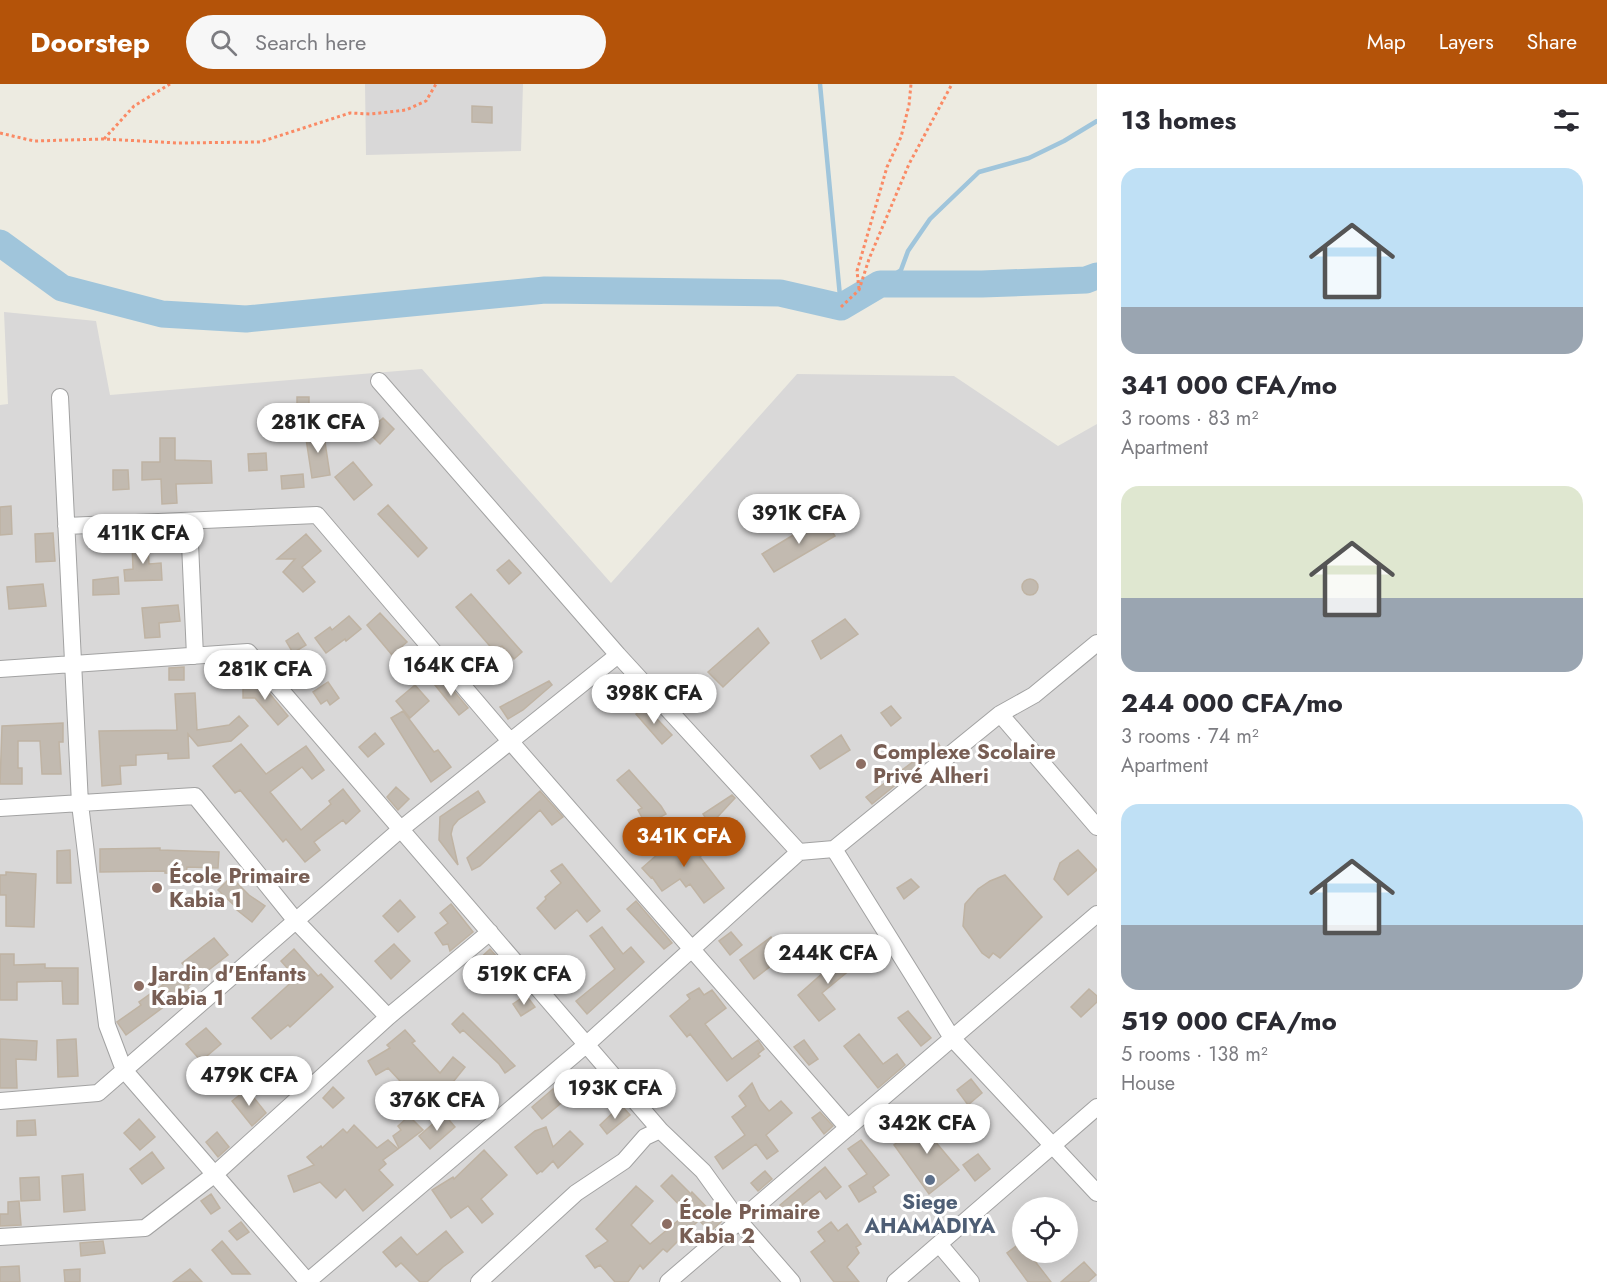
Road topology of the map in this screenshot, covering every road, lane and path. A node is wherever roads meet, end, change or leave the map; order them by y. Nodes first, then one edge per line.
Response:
1 (170, 84) edge
2 (436, 84) edge
3 (911, 84) edge
4 (952, 84) edge
5 (0, 133) edge
6 (104, 139) junction
7 (859, 290) junction
8 (841, 307) dead end
9 (379, 381) dead end
10 (60, 397) dead end
11 (189, 521) junction
12 (66, 526) junction
13 (1097, 643) edge
14 (618, 655) junction
15 (195, 656) junction
16 (72, 664) junction
17 (0, 669) edge
18 (1000, 714) junction
19 (510, 741) junction
20 (80, 804) junction
21 (0, 808) edge
22 (1097, 827) edge
23 (401, 829) junction
24 (834, 849) junction
25 (799, 852) junction
26 (1097, 914) edge
27 (296, 921) junction
28 (490, 932) junction
29 (692, 949) junction
30 (388, 1017) junction
31 (952, 1038) junction
32 (587, 1044) junction
33 (124, 1070) junction
34 (0, 1101) edge
35 (1097, 1107) edge
36 (848, 1128) junction
37 (660, 1130) junction
38 (1052, 1146) junction
39 (215, 1174) junction
40 (1097, 1194) edge
41 (739, 1221) junction
42 (0, 1237) edge
43 (939, 1244) junction
44 (496, 1276) edge
45 (307, 1282) edge
46 (479, 1282) edge
47 (668, 1282) edge
48 (792, 1282) edge
49 (895, 1282) edge
50 (970, 1282) edge

1 - 6 path
2 - 6 path
3 - 7 path
4 - 7 path
5 - 6 path
7 - 8 path
9 - 14 street
10 - 12 street
11 - 12 street
11 - 15 street
11 - 19 street
12 - 16 street
13 - 18 street
14 - 19 street
14 - 25 street
15 - 16 street
15 - 23 street
16 - 17 street
16 - 20 street
18 - 22 street
18 - 24 street
19 - 23 street
19 - 29 street
20 - 21 street
20 - 27 street
20 - 33 street
23 - 27 street
23 - 28 street
24 - 25 street
24 - 31 street
25 - 29 street
26 - 31 street
27 - 30 street
27 - 33 street
28 - 30 street
28 - 32 street
29 - 32 street
29 - 36 street
30 - 39 street
31 - 36 street
31 - 38 street
32 - 37 street
32 - 45 street
33 - 34 street
33 - 39 street
35 - 38 street
36 - 41 street
37 - 41 street
37 - 44 street
38 - 40 street
38 - 43 street
39 - 42 street
39 - 45 street
41 - 47 street
41 - 48 street
43 - 49 street
43 - 50 street
44 - 46 street

